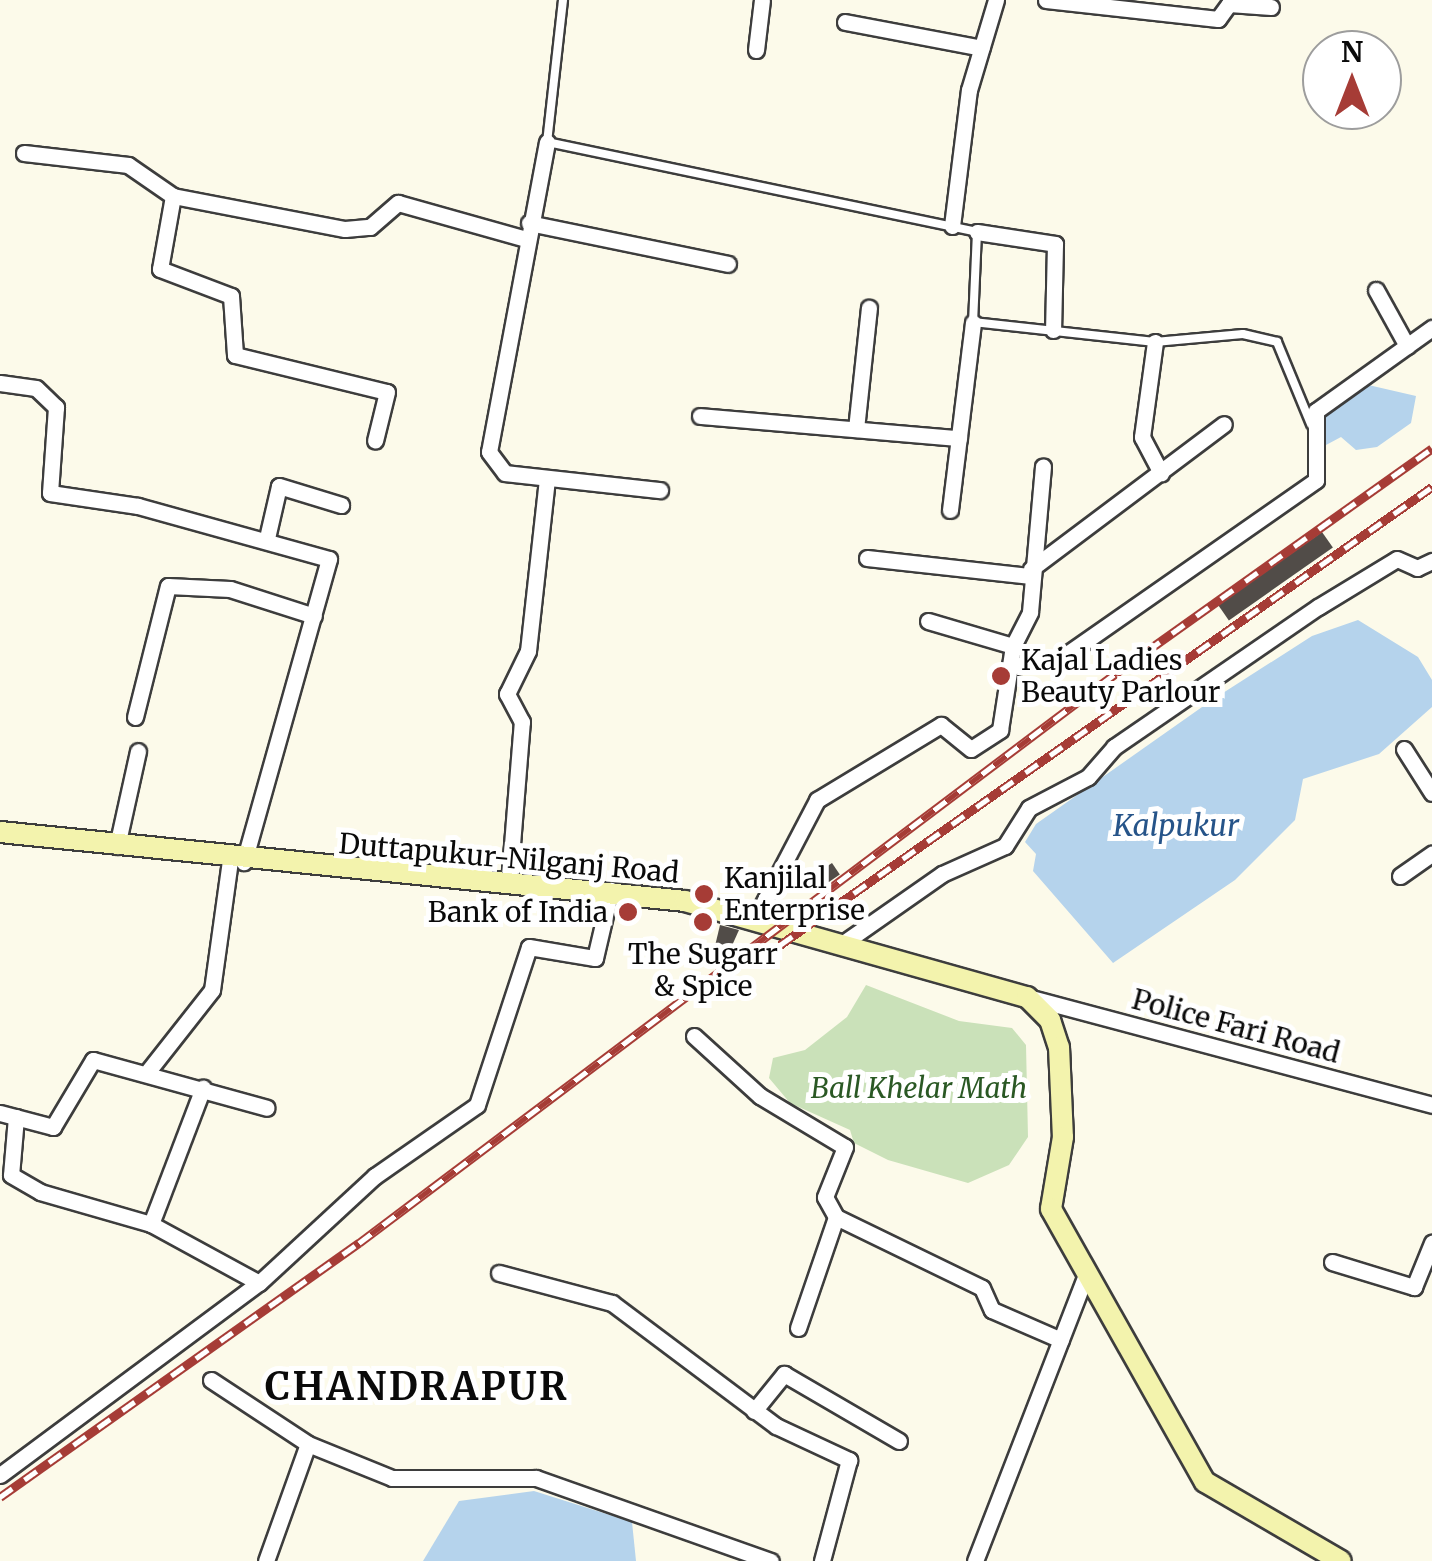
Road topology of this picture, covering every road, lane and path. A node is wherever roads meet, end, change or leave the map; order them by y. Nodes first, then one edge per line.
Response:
1 (563, 0) edge
2 (762, 0) edge
3 (996, 0) edge
4 (1046, 0) edge
5 (1229, 2) edge
6 (1161, 6) edge
7 (1271, 7) dead end
8 (845, 22) dead end
9 (982, 48) junction
10 (756, 50) dead end
11 (546, 142) junction
12 (24, 153) dead end
13 (173, 196) junction
14 (952, 226) junction
15 (527, 231) junction
16 (977, 232) junction
17 (728, 264) dead end
18 (1376, 290) dead end
19 (868, 308) dead end
20 (972, 322) junction
21 (1432, 328) edge
22 (1053, 330) junction
23 (1156, 342) junction
24 (1406, 346) junction
25 (0, 382) edge
26 (700, 416) dead end
27 (1224, 424) dead end
28 (1312, 427) junction
29 (856, 429) junction
30 (958, 438) junction
31 (375, 441) dead end
32 (1043, 467) dead end
33 (1162, 474) junction
34 (547, 478) junction
35 (660, 490) dead end
36 (341, 504) dead end
37 (950, 510) dead end
38 (268, 538) junction
39 (867, 558) dead end
40 (1432, 561) edge
41 (1031, 572) junction
42 (314, 616) junction
43 (928, 621) dead end
44 (1012, 646) junction
45 (1011, 666) junction
46 (135, 716) dead end
47 (1404, 749) dead end
48 (138, 752) dead end
49 (1432, 793) edge
50 (0, 832) edge
51 (117, 846) junction
52 (1432, 854) edge
53 (236, 861) junction
54 (1400, 876) dead end
55 (510, 882) junction
56 (611, 890) junction
57 (757, 915) junction
58 (842, 944) junction
59 (1027, 998) junction
60 (694, 1036) dead end
61 (150, 1070) junction
62 (203, 1088) junction
63 (1432, 1105) edge
64 (267, 1108) dead end
65 (8, 1115) edge
66 (836, 1217) junction
67 (151, 1224) junction
68 (1432, 1243) edge
69 (1332, 1262) dead end
70 (498, 1272) dead end
71 (1088, 1272) junction
72 (258, 1283) junction
73 (798, 1328) dead end
74 (1061, 1340) junction
75 (212, 1380) dead end
76 (754, 1411) junction
77 (899, 1441) dead end
78 (308, 1444) junction
79 (0, 1475) edge
80 (266, 1561) edge
81 (771, 1561) edge
82 (822, 1561) edge
83 (975, 1561) edge
84 (1341, 1561) edge

1 - 11 lane
2 - 10 street
3 - 9 street
4 - 6 street
5 - 6 street
5 - 7 street
8 - 9 street
9 - 14 street
11 - 14 lane
11 - 15 street
12 - 13 street
13 - 15 street
13 - 31 street
14 - 16 lane
15 - 17 street
15 - 34 street
16 - 20 lane
16 - 22 street
18 - 24 street
19 - 29 street
20 - 22 lane
20 - 30 street
21 - 24 street
22 - 23 lane
23 - 28 lane
23 - 33 street
24 - 28 street
25 - 38 street
26 - 29 street
27 - 33 street
28 - 45 street
29 - 30 street
30 - 37 street
32 - 41 street
33 - 41 street
34 - 35 street
34 - 55 street
36 - 38 street
38 - 42 street
39 - 41 street
40 - 58 street
41 - 44 street
42 - 46 street
42 - 53 street
43 - 44 street
44 - 45 street
45 - 57 street
47 - 49 street
48 - 51 street
50 - 51 main road, Duttapukur-Nilganj Road
51 - 53 main road, Duttapukur-Nilganj Road
52 - 54 street
53 - 55 main road, Duttapukur-Nilganj Road
53 - 61 street
55 - 56 main road, Duttapukur-Nilganj Road
56 - 57 main road, Duttapukur-Nilganj Road
56 - 72 street
57 - 58 main road, Duttapukur-Nilganj Road
58 - 59 main road, Duttapukur-Nilganj Road
59 - 63 street, Police Fari Road
59 - 71 main road
60 - 66 street
61 - 62 street
61 - 65 street
62 - 64 street
62 - 67 street
65 - 67 street
66 - 73 street
66 - 74 street
67 - 72 street
68 - 69 street
70 - 76 street
71 - 74 street
71 - 84 main road
72 - 79 street
74 - 83 street
75 - 78 street
76 - 77 street
76 - 82 street
78 - 80 street
78 - 81 street

